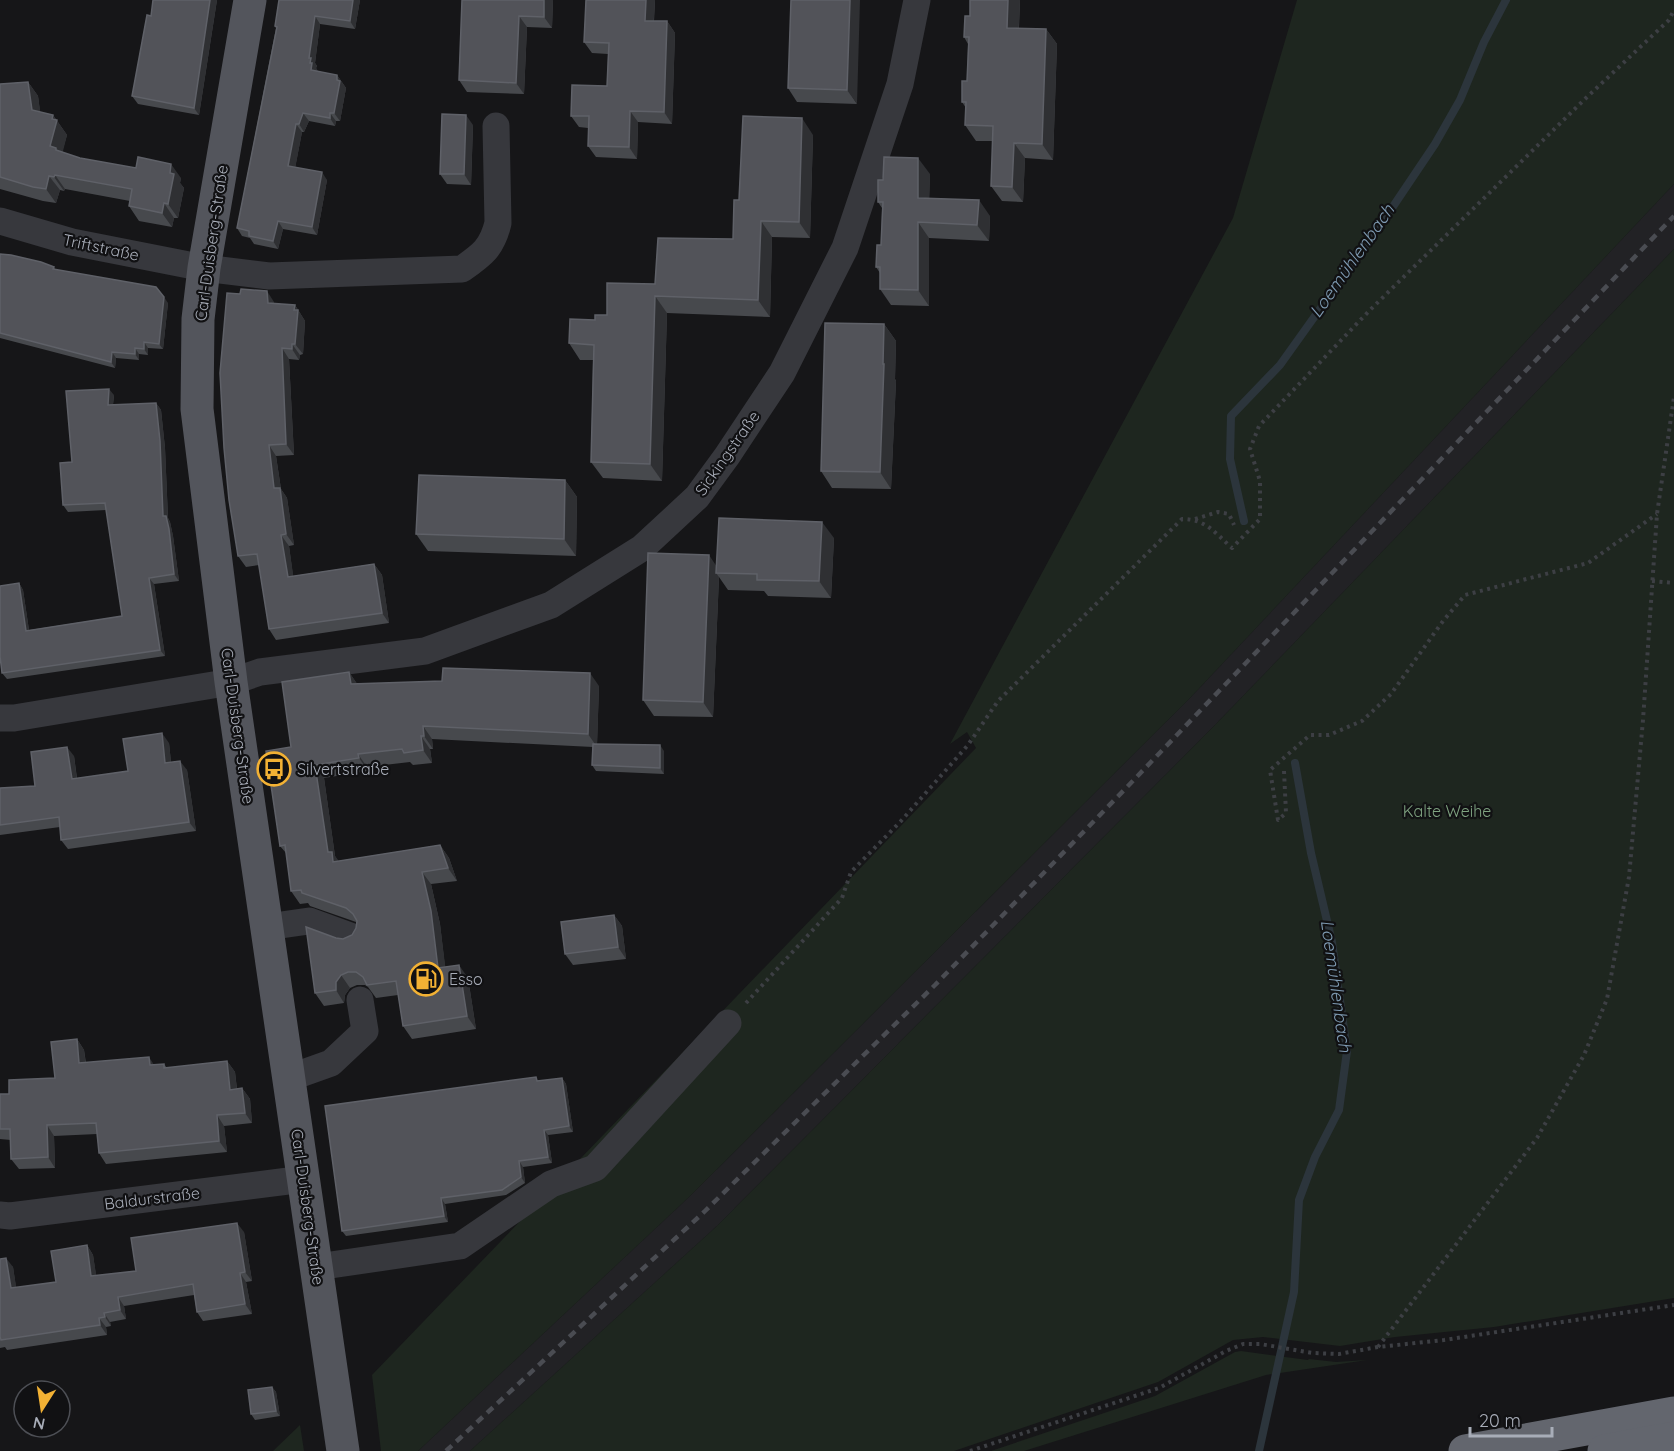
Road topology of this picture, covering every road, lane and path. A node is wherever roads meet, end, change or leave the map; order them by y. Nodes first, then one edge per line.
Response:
1 (250, 0) edge
2 (917, 0) edge
3 (1674, 10) edge
4 (496, 126) dead end
5 (0, 221) edge
6 (204, 268) junction
7 (1674, 398) edge
8 (1657, 514) junction
9 (1194, 519) junction
10 (1234, 525) dead end
11 (1652, 581) junction
12 (1674, 583) edge
13 (231, 682) junction
14 (0, 718) edge
15 (1284, 771) dead end
16 (267, 927) junction
17 (350, 936) edge
18 (360, 1000) dead end
19 (728, 1023) joint
20 (289, 1078) junction
21 (304, 1179) junction
22 (0, 1215) edge
23 (317, 1267) junction
24 (1674, 1305) edge
25 (1378, 1347) junction
26 (1674, 1413) edge
27 (1674, 1438) edge
28 (343, 1451) edge
29 (970, 1451) edge
30 (1466, 1451) edge
31 (1604, 1451) edge

1 - 6 main road, Carl-Duisberg-Straße
2 - 13 street, Sickingstraße
3 - 9 path
4 - 6 street, Triftstraße
5 - 6 street, Triftstraße
6 - 13 main road, Carl-Duisberg-Straße
7 - 8 path
8 - 11 path
8 - 15 path
9 - 10 path
9 - 19 path
11 - 12 path
11 - 25 path
13 - 14 street
13 - 16 main road, Carl-Duisberg-Straße
16 - 17 street
16 - 20 main road, Carl-Duisberg-Straße
18 - 20 street
19 - 23 street
20 - 21 main road, Carl-Duisberg-Straße
21 - 22 street, Baldurstraße
21 - 23 main road, Carl-Duisberg-Straße
23 - 28 main road, Carl-Duisberg-Straße
24 - 25 path
25 - 29 path
26 - 30 highway
27 - 31 highway

